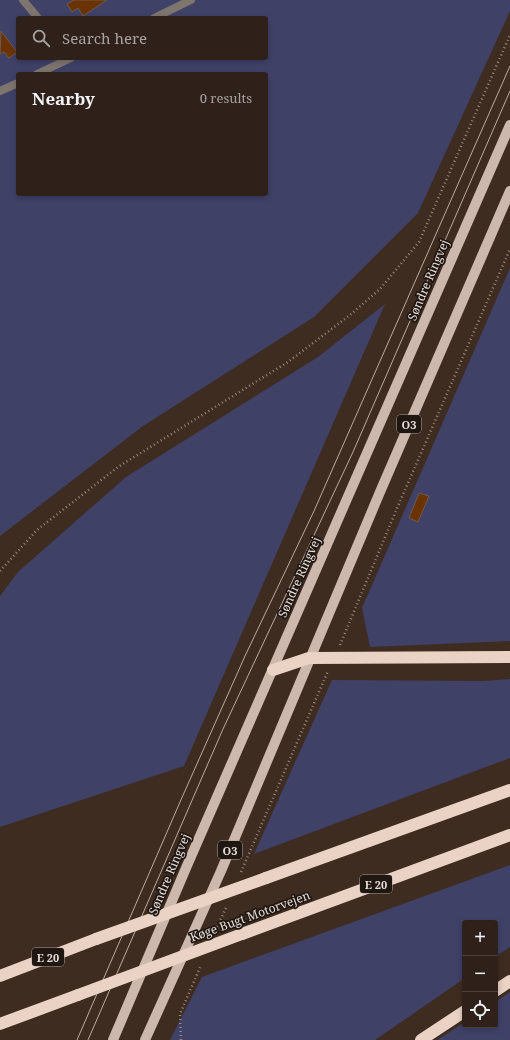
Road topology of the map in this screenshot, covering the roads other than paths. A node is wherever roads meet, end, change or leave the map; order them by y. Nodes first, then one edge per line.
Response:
1 (23, 0) edge
2 (191, 0) edge
3 (36, 16) edge
4 (158, 16) edge
5 (68, 60) edge
6 (41, 72) edge
7 (16, 84) edge
8 (0, 91) edge
9 (510, 125) edge
10 (510, 191) edge
11 (510, 657) edge
12 (310, 658) junction
13 (273, 670) junction
14 (510, 790) edge
15 (510, 835) edge
16 (0, 976) edge
17 (510, 981) edge
18 (498, 989) edge
19 (462, 1013) edge
20 (0, 1024) edge
21 (113, 1040) edge
22 (145, 1040) edge
23 (421, 1040) edge

1 - 3 street
2 - 4 street
5 - 6 street
7 - 8 street
9 - 13 main road, Søndre Ringvej / O3
10 - 12 main road, O3
11 - 12 highway
12 - 13 highway
12 - 22 main road, O3
13 - 21 main road, Søndre Ringvej / O3
14 - 16 highway, E 20, bridge
15 - 20 highway, Køge Bugt Motorvejen / E 20, bridge
17 - 18 highway
19 - 23 highway

